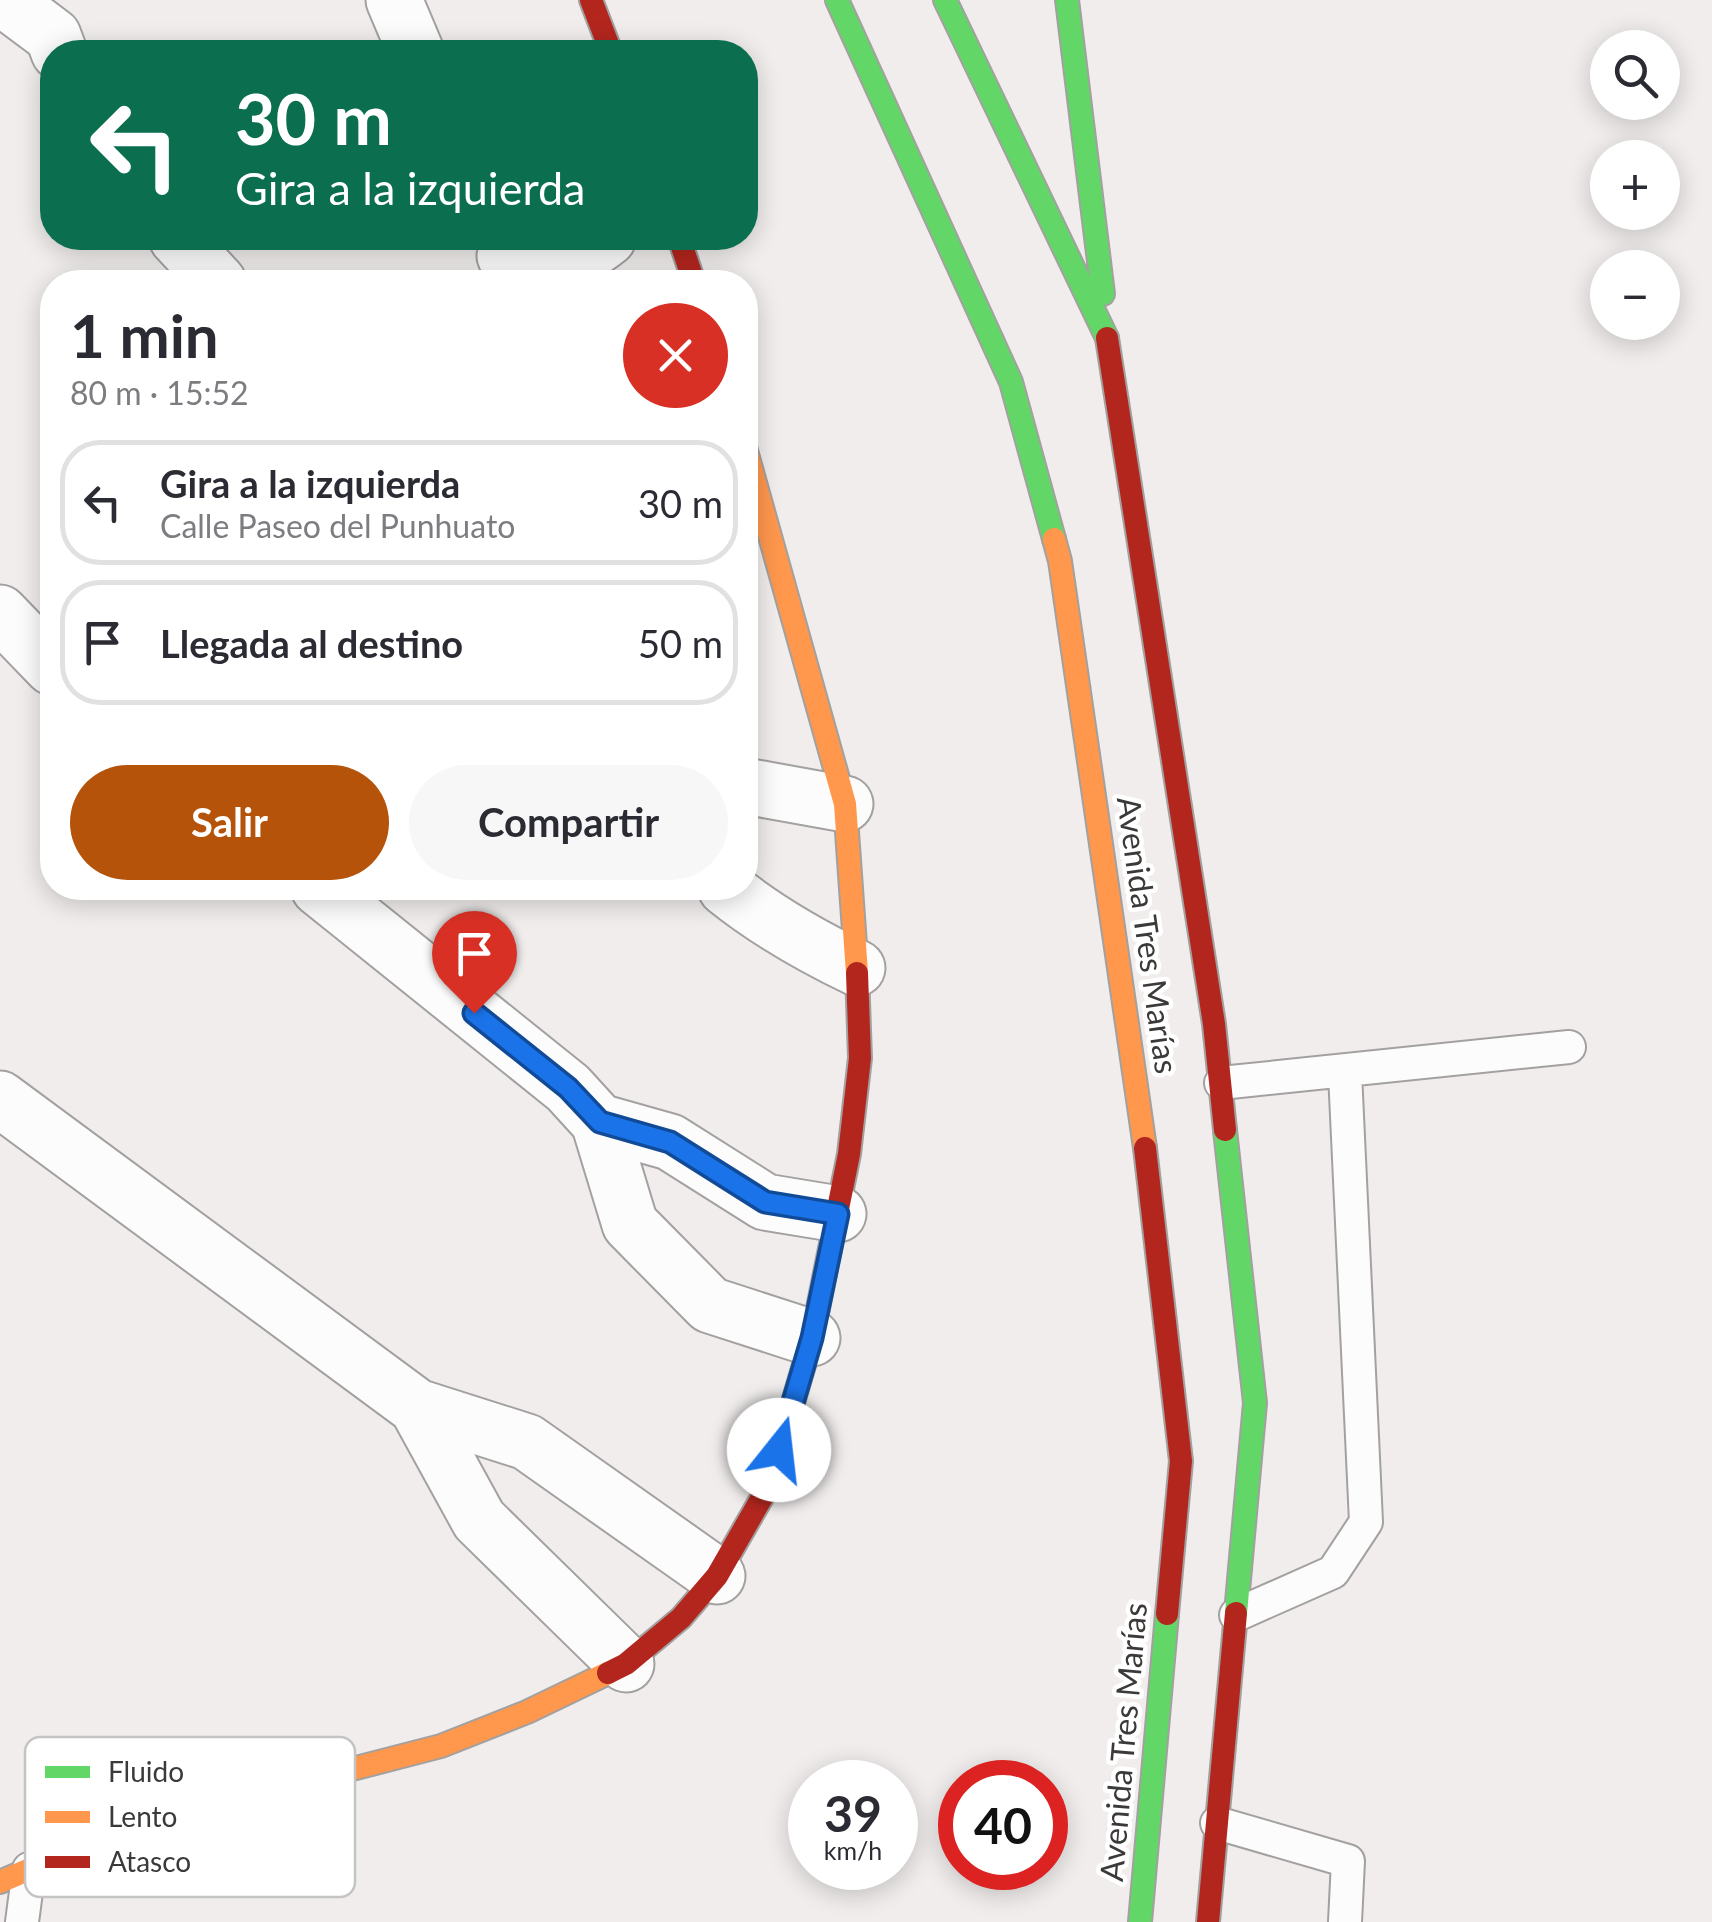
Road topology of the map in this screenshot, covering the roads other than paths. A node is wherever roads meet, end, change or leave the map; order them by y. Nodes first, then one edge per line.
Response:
1 (5, 0) edge
2 (394, 0) edge
3 (591, 0) edge
4 (837, 0) edge
5 (945, 0) edge
6 (1066, 0) edge
7 (54, 40) edge
8 (411, 40) edge
9 (606, 40) edge
10 (188, 250) edge
11 (593, 250) edge
12 (507, 259) edge
13 (207, 270) edge
14 (1108, 341) junction
15 (758, 493) edge
16 (0, 613) edge
17 (40, 655) edge
18 (758, 788) edge
19 (845, 804) junction
20 (334, 900) edge
21 (741, 900) edge
22 (858, 968) junction
23 (1569, 1047) dead end
24 (1345, 1072) junction
25 (1220, 1083) junction
26 (0, 1099) edge
27 (600, 1122) junction
28 (838, 1214) junction
29 (812, 1338) junction
30 (417, 1407) junction
31 (717, 1576) junction
32 (1236, 1616) junction
33 (626, 1664) junction
34 (355, 1768) edge
35 (1218, 1823) junction
36 (15, 1875) edge
37 (22, 1922) edge
38 (1140, 1922) edge
39 (1208, 1922) edge
40 (1345, 1922) edge

1 - 7 street
2 - 8 street
3 - 9 main road
4 - 38 main road, Avenida Tres Marías
5 - 14 main road, Avenida Tres Marías
6 - 14 main road
10 - 13 street
11 - 12 street
14 - 25 main road, Avenida Tres Marías
15 - 19 main road
16 - 17 street
18 - 19 street
19 - 22 main road
20 - 27 street
21 - 22 street
22 - 28 main road
23 - 24 lane
24 - 25 lane
24 - 32 lane
25 - 32 main road, Avenida Tres Marías
26 - 30 street
27 - 28 street
27 - 29 street
28 - 29 main road
29 - 31 main road
30 - 31 street
30 - 33 street
31 - 33 main road
32 - 35 main road, Avenida Tres Marías
33 - 34 main road
35 - 39 main road, Avenida Tres Marías
35 - 40 lane
36 - 37 lane

